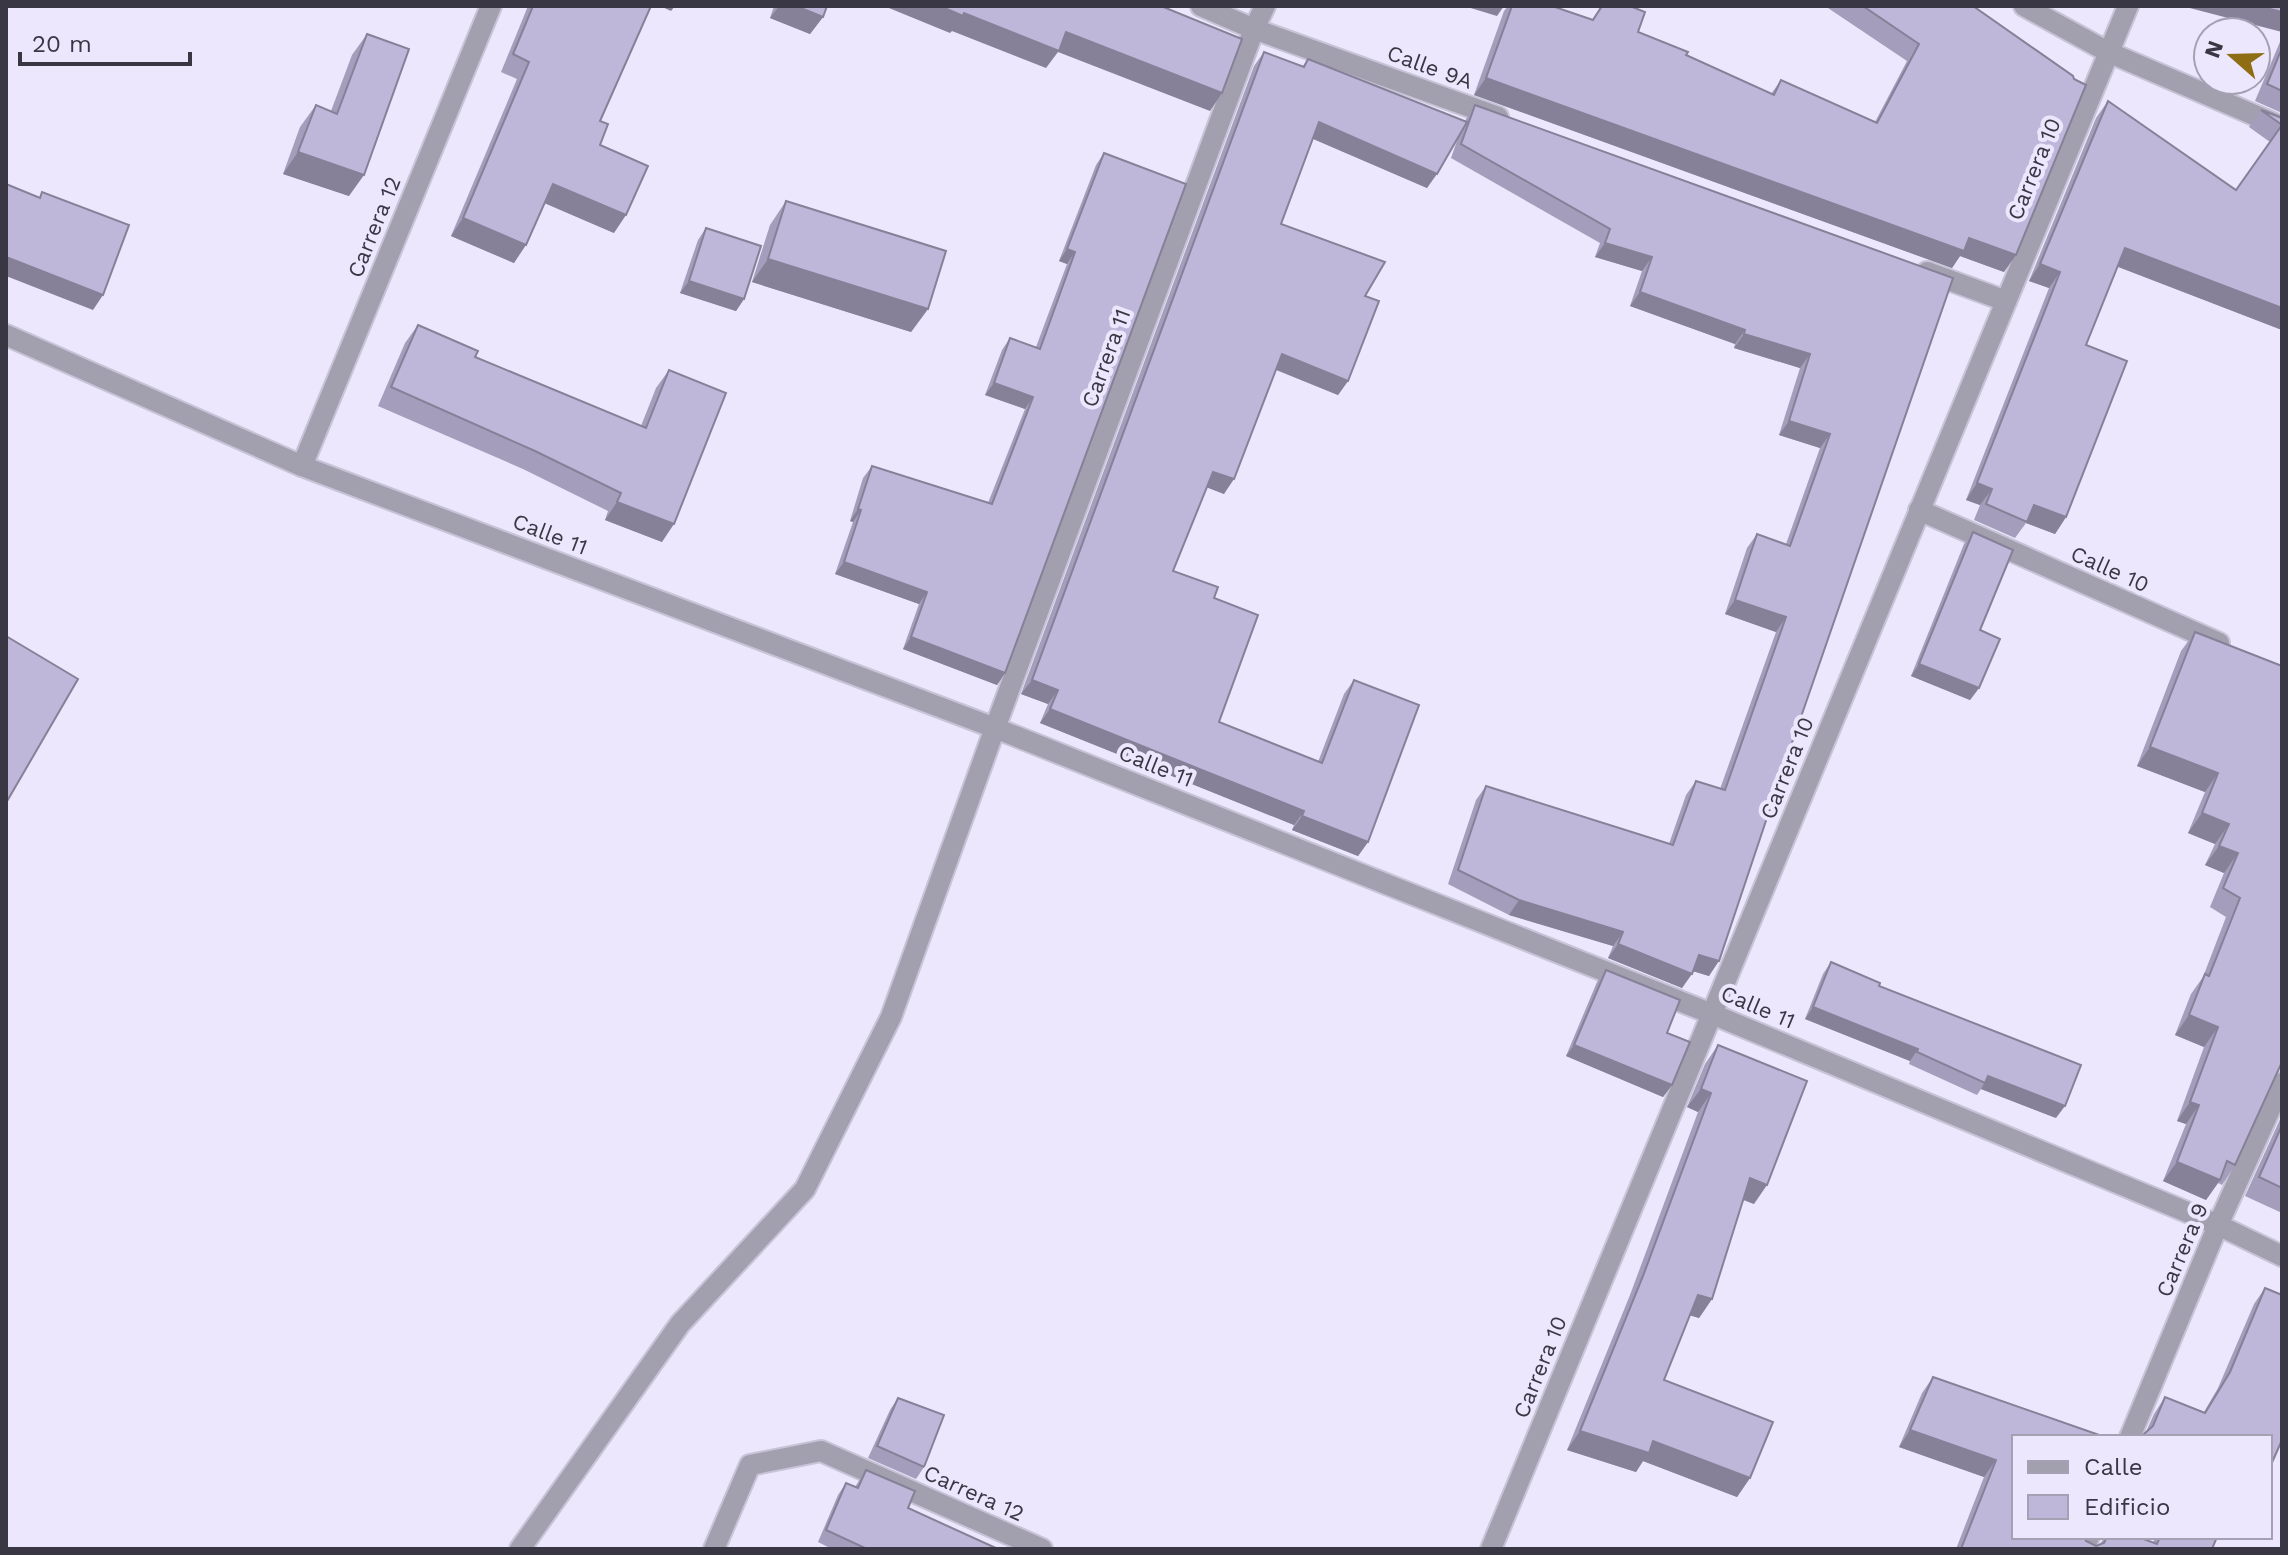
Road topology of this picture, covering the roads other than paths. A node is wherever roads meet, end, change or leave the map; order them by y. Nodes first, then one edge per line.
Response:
1 (491, 6) edge
2 (1201, 6) edge
3 (1265, 6) edge
4 (2024, 6) edge
5 (2128, 6) edge
6 (1254, 29) junction
7 (2108, 52) junction
8 (1510, 121) edge
9 (2282, 127) edge
10 (1916, 268) edge
11 (2006, 301) junction
12 (6, 335) edge
13 (302, 466) junction
14 (1919, 510) junction
15 (2238, 652) edge
16 (995, 728) junction
17 (1712, 1014) junction
18 (2282, 1083) edge
19 (2218, 1225) junction
20 (2282, 1256) edge
21 (2131, 1435) edge
22 (520, 1549) edge
23 (714, 1549) edge
24 (1042, 1549) edge
25 (1491, 1549) edge

1 - 13 street, Carrera 12
2 - 6 street, Calle 9A
3 - 6 street, Carrera 11
4 - 7 street
5 - 7 street, Carrera 10
6 - 8 street, Calle 9A
6 - 16 street, Carrera 11
7 - 9 street
7 - 11 street, Carrera 10
10 - 11 street
11 - 14 street, Carrera 10
12 - 13 street, Calle 11
13 - 16 street, Calle 11
14 - 15 street, Calle 10
14 - 17 street, Carrera 10
16 - 17 street, Calle 11
16 - 22 street, Carrera 11
17 - 19 street, Calle 11
17 - 25 street, Carrera 10
18 - 19 street, Carrera 9
19 - 20 street, Calle 11
19 - 21 street, Carrera 9
23 - 24 street, Carrera 12

